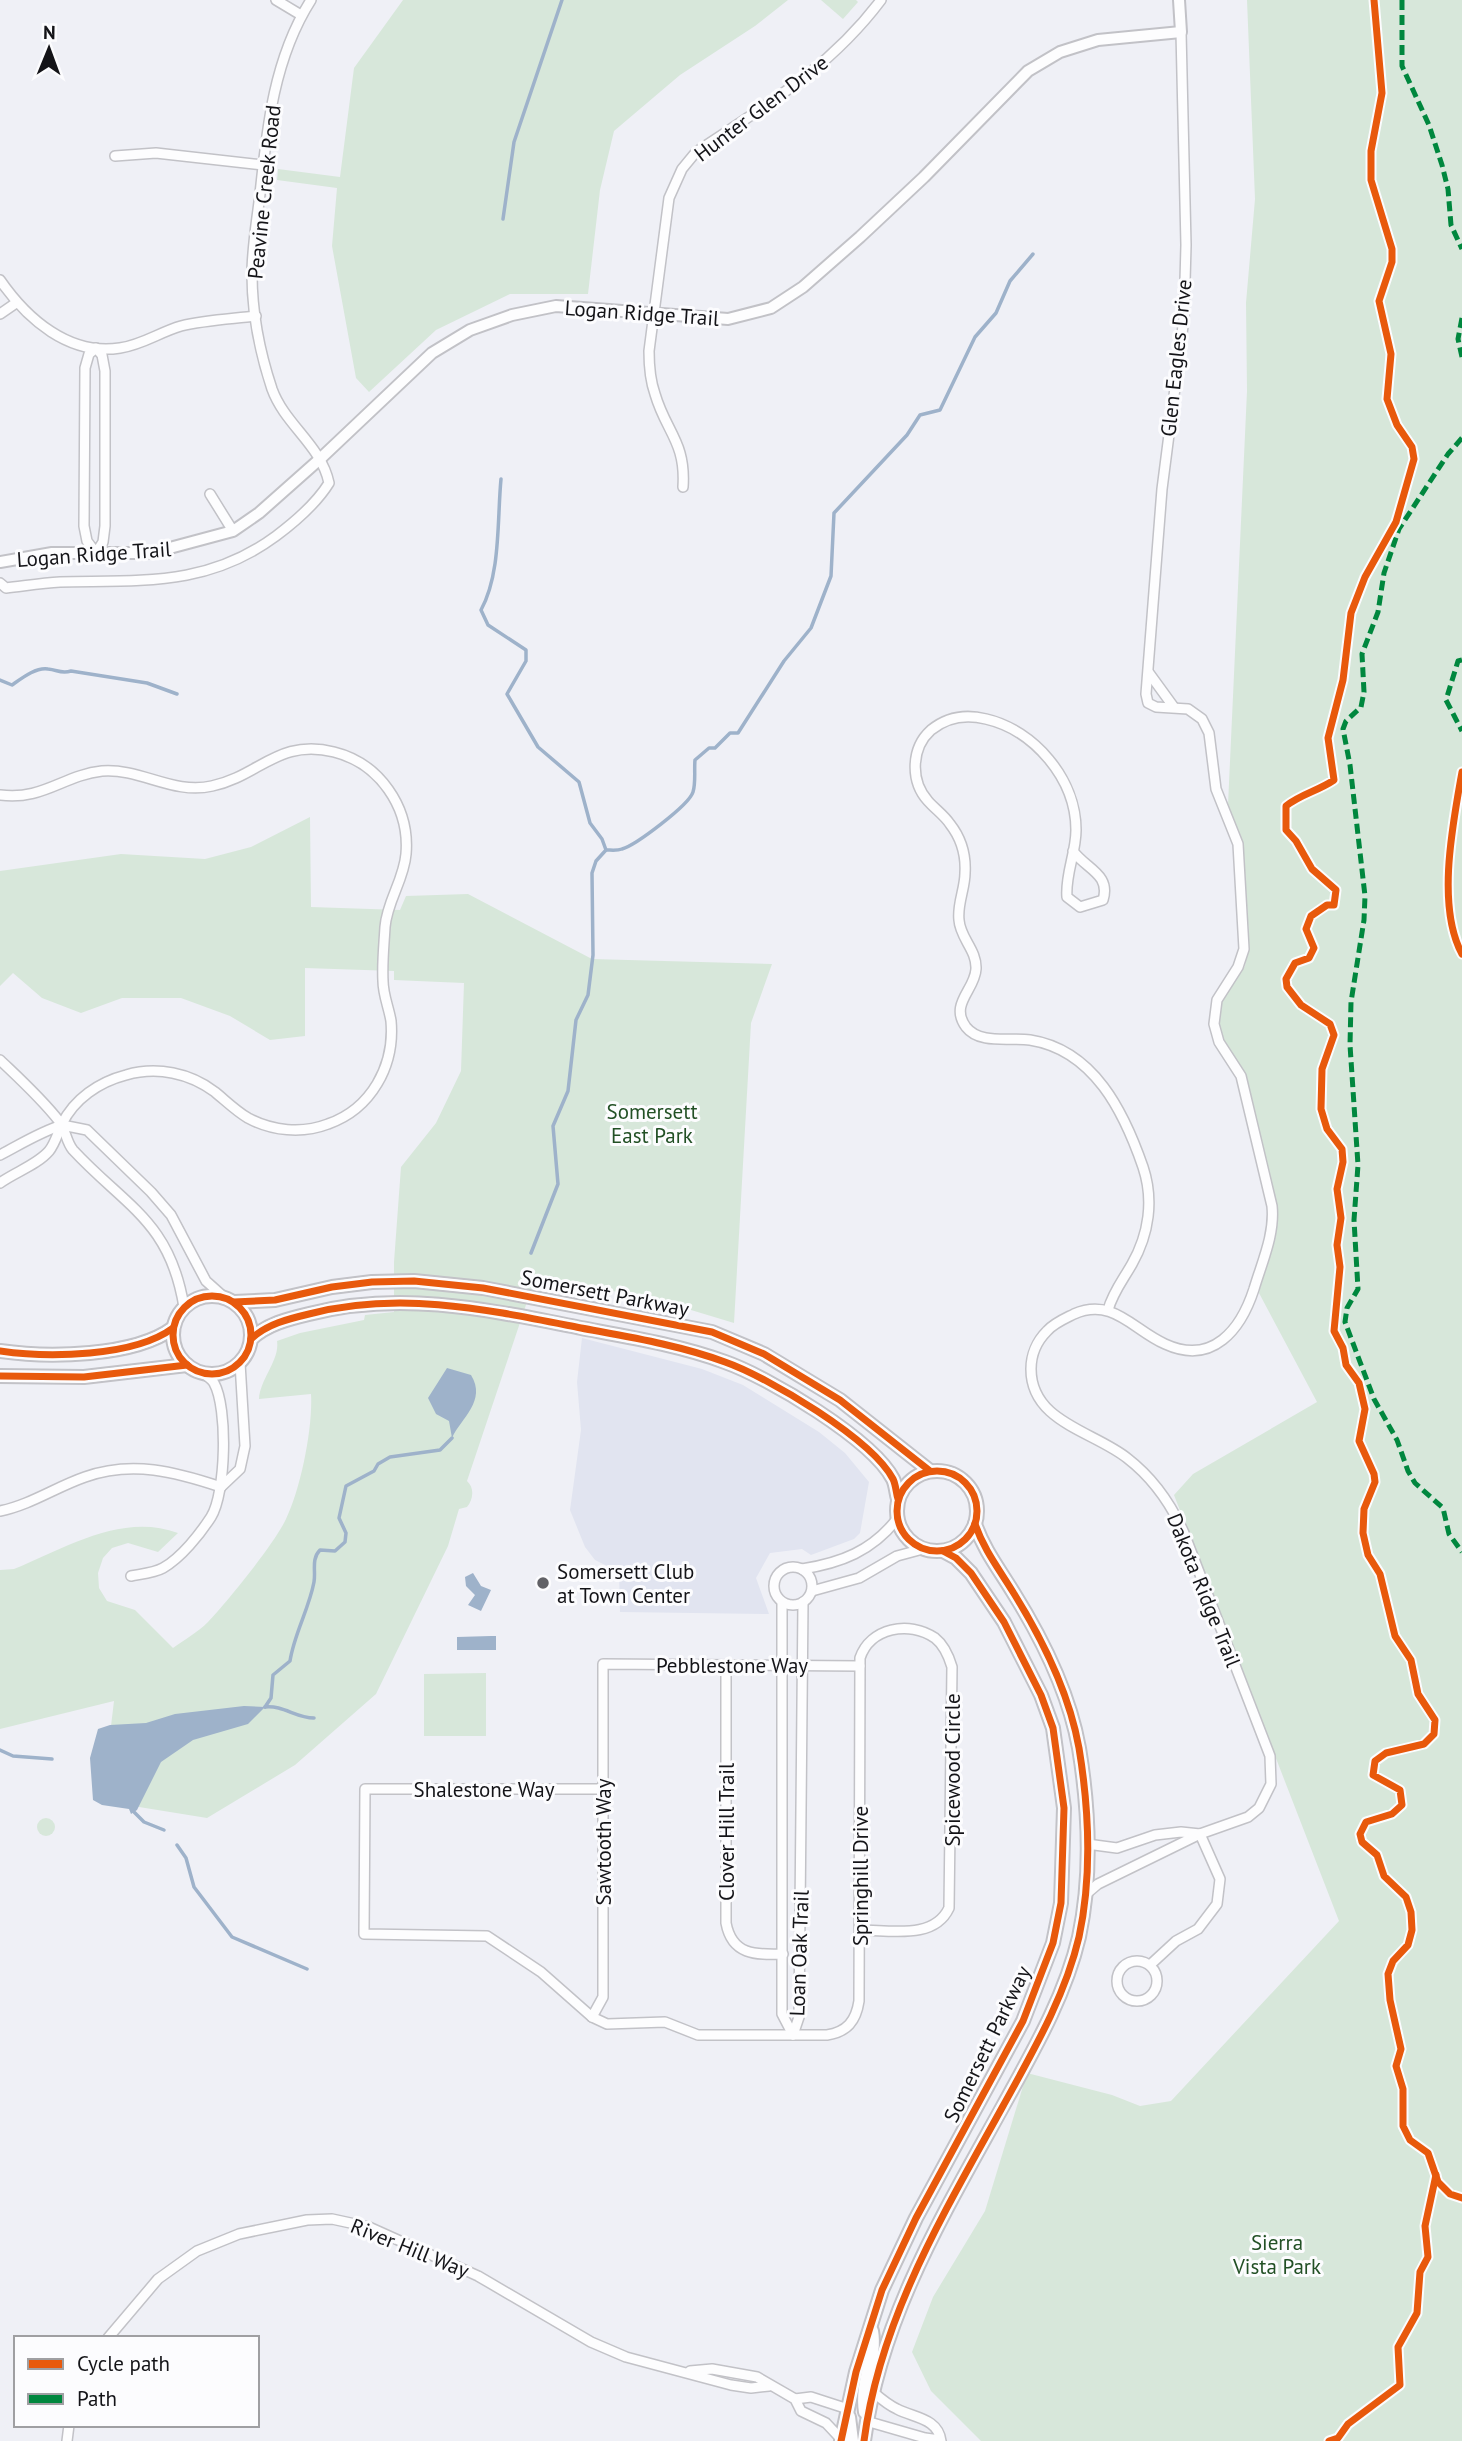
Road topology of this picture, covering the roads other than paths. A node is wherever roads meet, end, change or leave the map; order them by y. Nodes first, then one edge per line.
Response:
1 (276, 0) edge
2 (311, 0) edge
3 (881, 0) edge
4 (1179, 0) edge
5 (301, 15) junction
6 (1181, 32) junction
7 (115, 156) dead end
8 (263, 165) junction
9 (0, 280) edge
10 (16, 303) junction
11 (656, 312) junction
12 (0, 314) edge
13 (256, 316) junction
14 (96, 348) junction
15 (321, 458) junction
16 (683, 487) dead end
17 (210, 494) dead end
18 (233, 531) junction
19 (96, 553) junction
20 (0, 562) edge
21 (0, 583) edge
22 (1149, 673) junction
23 (1173, 706) junction
24 (0, 795) edge
25 (1073, 851) junction
26 (0, 1060) edge
27 (62, 1125) junction
28 (0, 1154) edge
29 (0, 1183) edge
30 (229, 1300) junction
31 (184, 1307) junction
32 (1108, 1310) junction
33 (173, 1328) junction
34 (251, 1339) junction
35 (0, 1351) edge
36 (240, 1363) junction
37 (187, 1365) junction
38 (202, 1373) junction
39 (0, 1376) edge
40 (930, 1471) junction
41 (221, 1487) junction
42 (898, 1499) junction
43 (0, 1511) edge
44 (897, 1519) junction
45 (975, 1524) junction
46 (923, 1549) junction
47 (943, 1551) junction
48 (802, 1569) junction
49 (131, 1576) dead end
50 (812, 1591) junction
51 (803, 1602) junction
52 (782, 1603) junction
53 (603, 1664) joint
54 (726, 1666) junction
55 (784, 1666) junction
56 (803, 1666) junction
57 (860, 1666) junction
58 (602, 1789) junction
59 (1200, 1834) junction
60 (1087, 1844) junction
61 (1085, 1895) junction
62 (860, 1930) junction
63 (783, 1954) junction
64 (1150, 1965) junction
65 (592, 2017) junction
66 (793, 2035) junction
67 (872, 2327) junction
68 (110, 2336) edge
69 (873, 2392) junction
70 (795, 2399) junction
71 (848, 2409) junction
72 (866, 2421) junction
73 (941, 2440) edge
74 (841, 2441) edge
75 (852, 2441) edge
76 (864, 2441) edge

1 - 5 street
2 - 5 street, Peavine Creek Road
3 - 11 street, Hunter Glen Drive
4 - 6 street, Glen Eagles Drive
5 - 8 street, Peavine Creek Road
6 - 11 street, Logan Ridge Trail
6 - 22 street, Glen Eagles Drive
7 - 8 street
8 - 13 street, Peavine Creek Road
9 - 10 street
10 - 12 street
10 - 14 street
11 - 15 street, Logan Ridge Trail
11 - 16 street, Hunter Glen Drive
13 - 14 street
13 - 15 street, Peavine Creek Road
14 - 19 street
14 - 19 street
15 - 18 street, Logan Ridge Trail
15 - 21 street
17 - 18 street
18 - 19 street, Logan Ridge Trail
19 - 20 street, Logan Ridge Trail
22 - 23 street
22 - 23 street
23 - 32 street
24 - 27 street
25 - 25 street
25 - 32 street
26 - 27 street
27 - 28 street
27 - 29 street
27 - 30 street
27 - 31 street
30 - 31 main road
30 - 34 main road
30 - 40 main road, Somersett Parkway
31 - 33 main road
32 - 59 street, Dakota Ridge Trail
33 - 35 main road
33 - 37 main road
34 - 36 main road
34 - 42 main road, Somersett Parkway
36 - 38 main road
36 - 41 street
37 - 38 main road
37 - 39 main road
38 - 41 street
40 - 42 main road
40 - 45 main road
41 - 43 street
41 - 49 street
42 - 44 main road
44 - 46 main road
44 - 48 street
45 - 47 main road
45 - 60 main road, Somersett Parkway
46 - 47 main road
46 - 50 street
47 - 67 main road, Somersett Parkway
48 - 50 street
48 - 52 street
50 - 51 street
51 - 52 street
51 - 56 street, Loan Oak Trail
52 - 55 street, Loan Oak Trail
53 - 54 street, Pebblestone Way
53 - 58 street, Sawtooth Way
54 - 55 street, Pebblestone Way
54 - 63 street, Clover Hill Trail
55 - 56 street, Pebblestone Way
55 - 63 street, Loan Oak Trail
56 - 57 street, Pebblestone Way
56 - 66 street, Loan Oak Trail
57 - 62 street, Springhill Drive
57 - 62 street, Spicewood Circle
58 - 65 street, Sawtooth Way
58 - 65 street, Shalestone Way
59 - 60 street, Dakota Ridge Trail
59 - 61 street, Dakota Ridge Trail
59 - 64 street
60 - 61 main road, Somersett Parkway
61 - 69 main road, Somersett Parkway
62 - 66 street, Springhill Drive
63 - 66 street, Loan Oak Trail
64 - 64 street
65 - 66 street
67 - 71 main road, Somersett Parkway
67 - 72 main road
68 - 70 street, River Hill Way
69 - 72 main road, Somersett Parkway
69 - 73 street
70 - 71 street, River Hill Way
70 - 74 street, River Hill Way
71 - 74 main road, Somersett Parkway
71 - 75 main road
72 - 73 street
72 - 76 main road, Somersett Parkway

